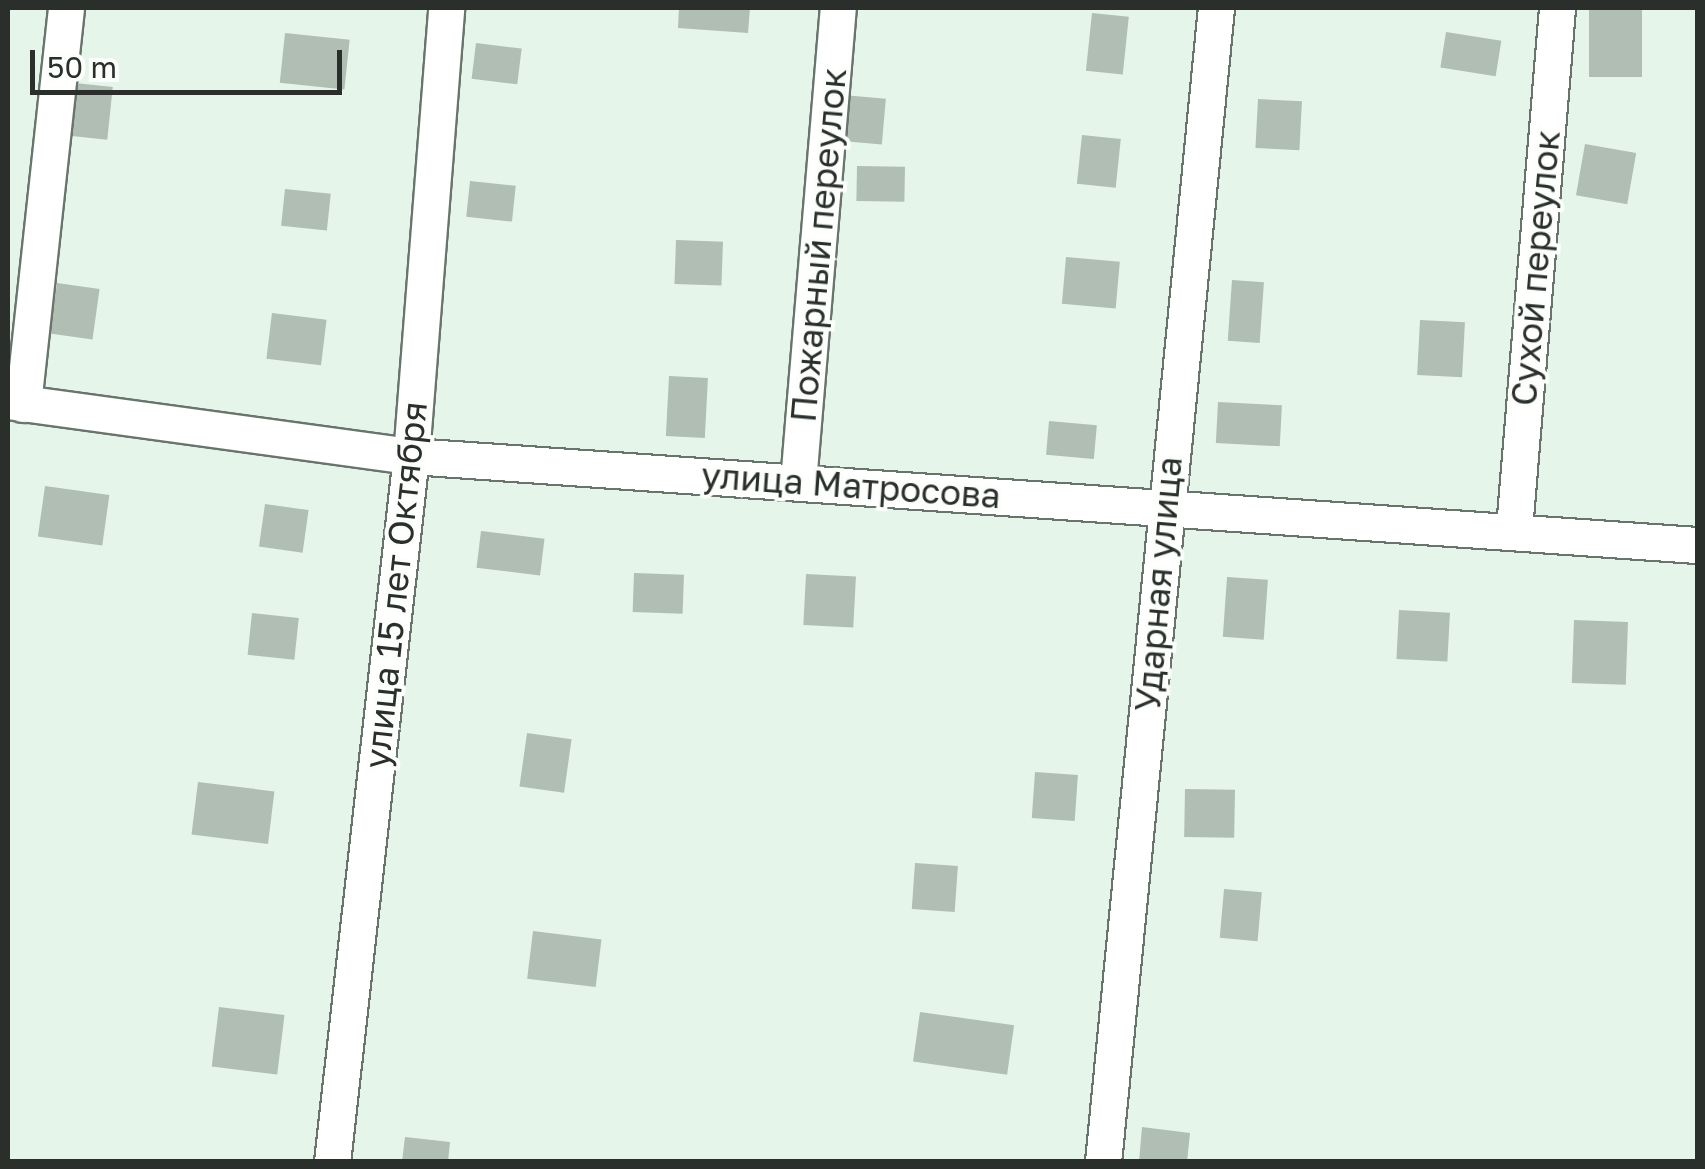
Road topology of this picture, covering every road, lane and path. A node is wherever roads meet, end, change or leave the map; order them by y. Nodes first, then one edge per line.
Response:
1 (66, 8) edge
2 (446, 8) edge
3 (838, 8) edge
4 (1216, 8) edge
5 (1556, 8) edge
6 (15, 403) edge
7 (411, 456) junction
8 (798, 482) junction
9 (1165, 506) junction
10 (1514, 529) junction
11 (1698, 545) edge
12 (332, 1162) edge
13 (1103, 1162) edge

1 - 6 street
2 - 7 street, улица 15 лет Октября
3 - 8 street, Пожарный переулок
4 - 9 street, Ударная улица
5 - 10 street, Сухой переулок
6 - 7 street, улица Матросова
7 - 8 street, улица Матросова
7 - 12 street, улица 15 лет Октября
8 - 9 street, улица Матросова
9 - 10 street, улица Матросова
9 - 13 street, Ударная улица
10 - 11 street, улица Матросова

